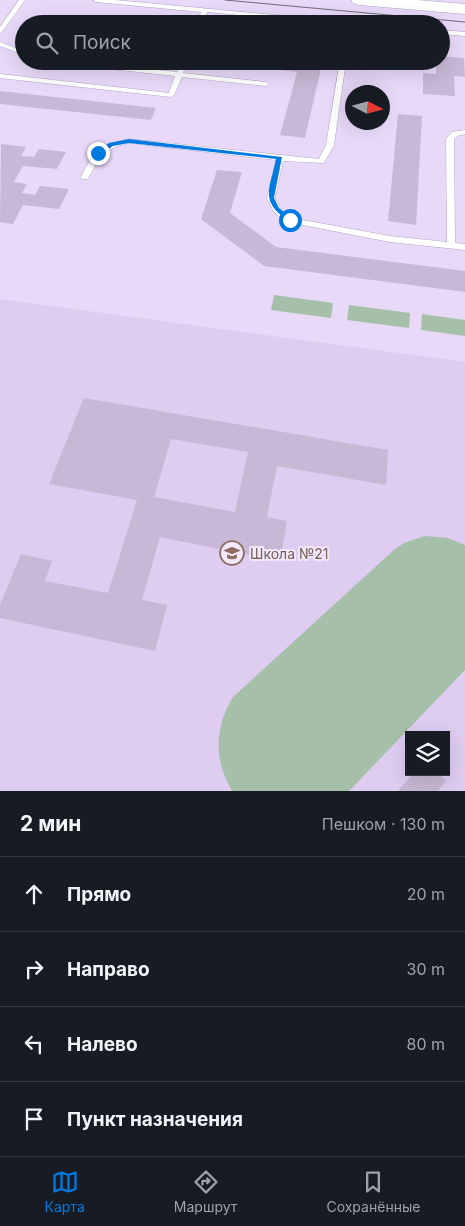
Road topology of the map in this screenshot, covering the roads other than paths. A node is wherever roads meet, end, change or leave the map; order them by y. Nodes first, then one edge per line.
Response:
1 (22, 0) edge
2 (96, 0) edge
3 (359, 0) edge
4 (465, 9) edge
5 (205, 10) junction
6 (203, 15) edge
7 (257, 15) edge
8 (0, 31) edge
9 (450, 33) edge
10 (465, 34) edge
11 (0, 44) edge
12 (15, 50) edge
13 (135, 70) edge
14 (182, 70) edge
15 (342, 70) edge
16 (180, 75) junction
17 (0, 76) edge
18 (266, 84) dead end
19 (465, 132) edge
20 (280, 158) junction
21 (85, 177) dead end
22 (451, 246) junction
23 (465, 247) edge

1 - 8 lane
2 - 5 lane
3 - 4 main road
5 - 6 lane
5 - 7 lane
9 - 10 lane
11 - 12 lane
13 - 16 lane
14 - 16 lane
15 - 20 lane
16 - 17 lane
16 - 18 lane
19 - 22 lane
20 - 21 lane
20 - 22 lane
22 - 23 lane

